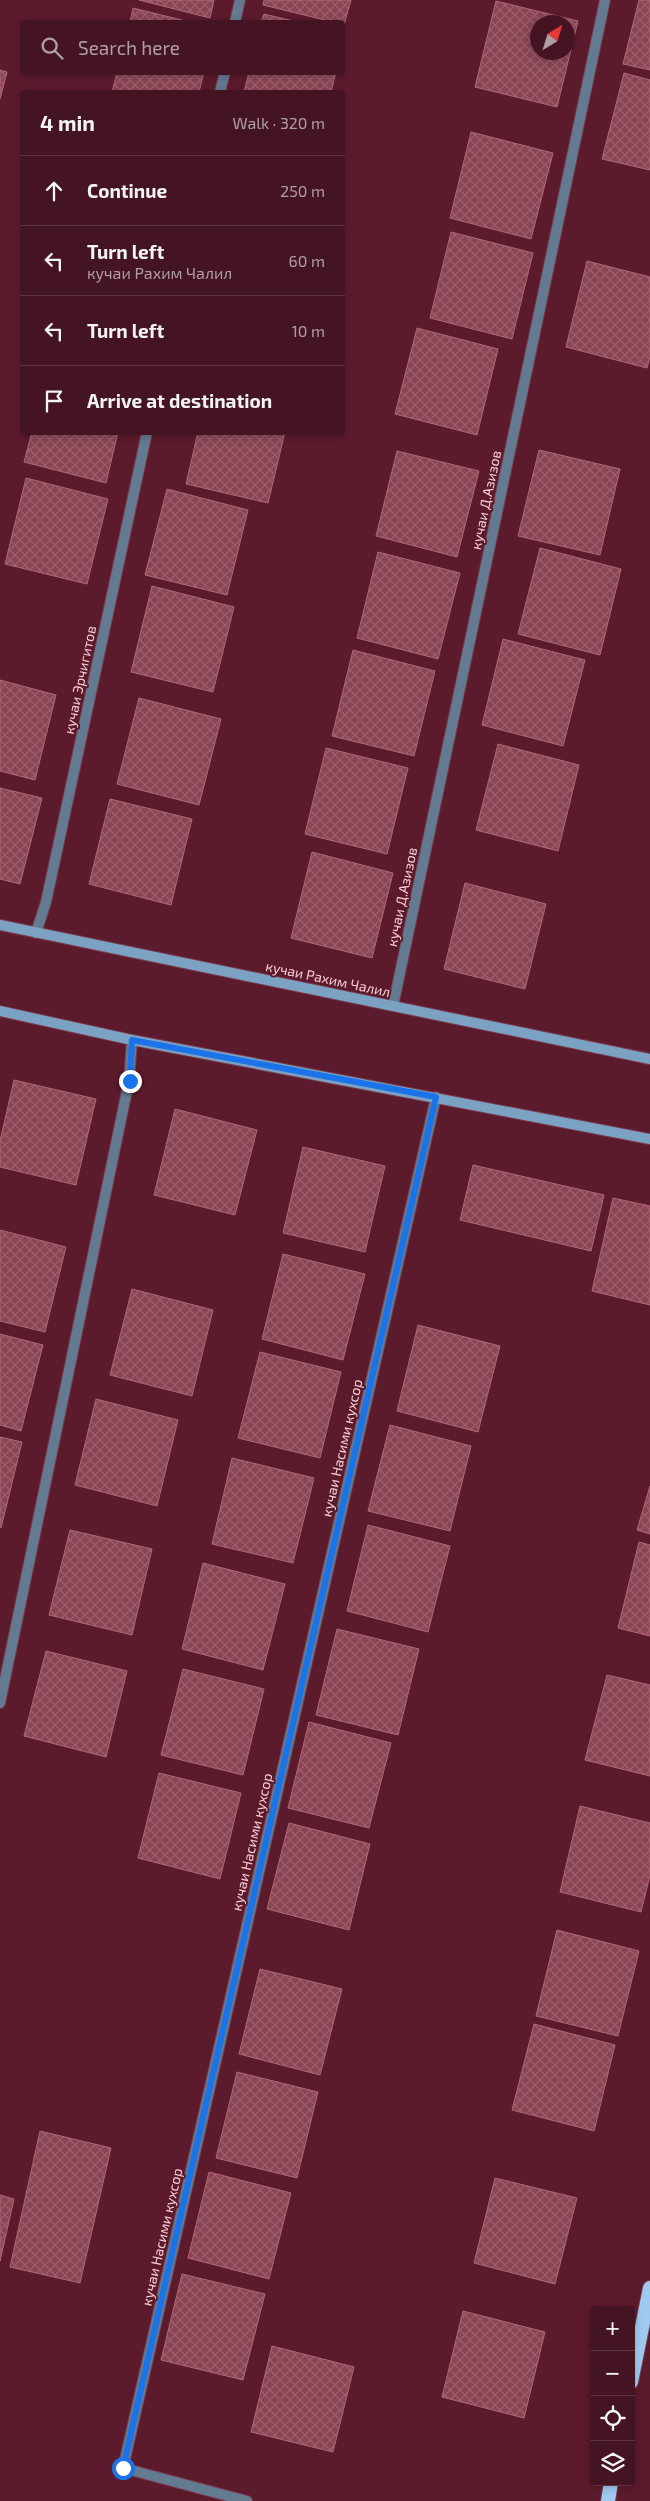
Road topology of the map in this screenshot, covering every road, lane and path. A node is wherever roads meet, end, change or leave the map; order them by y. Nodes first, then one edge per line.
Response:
1 (240, 0) edge
2 (605, 0) edge
3 (235, 20) edge
4 (223, 75) edge
5 (220, 90) edge
6 (146, 435) edge
7 (0, 925) edge
8 (36, 933) junction
9 (392, 1006) junction
10 (0, 1012) edge
11 (132, 1040) junction
12 (650, 1059) edge
13 (436, 1097) junction
14 (650, 1139) edge
15 (0, 1703) edge
16 (650, 2288) edge
17 (635, 2362) edge
18 (610, 2486) edge
19 (247, 2501) edge
20 (608, 2501) edge

1 - 3 street
2 - 9 street, кучаи Д.Азизов
4 - 5 street
6 - 8 street, кучаи Эрчигитов
7 - 8 main road, кучаи Рахим Чалил
8 - 9 main road, кучаи Рахим Чалил
9 - 12 main road, кучаи Рахим Чалил
10 - 11 main road
11 - 13 main road
11 - 15 street
13 - 14 main road
13 - 19 street, кучаи Насими кухсор
16 - 17 highway
18 - 20 highway

